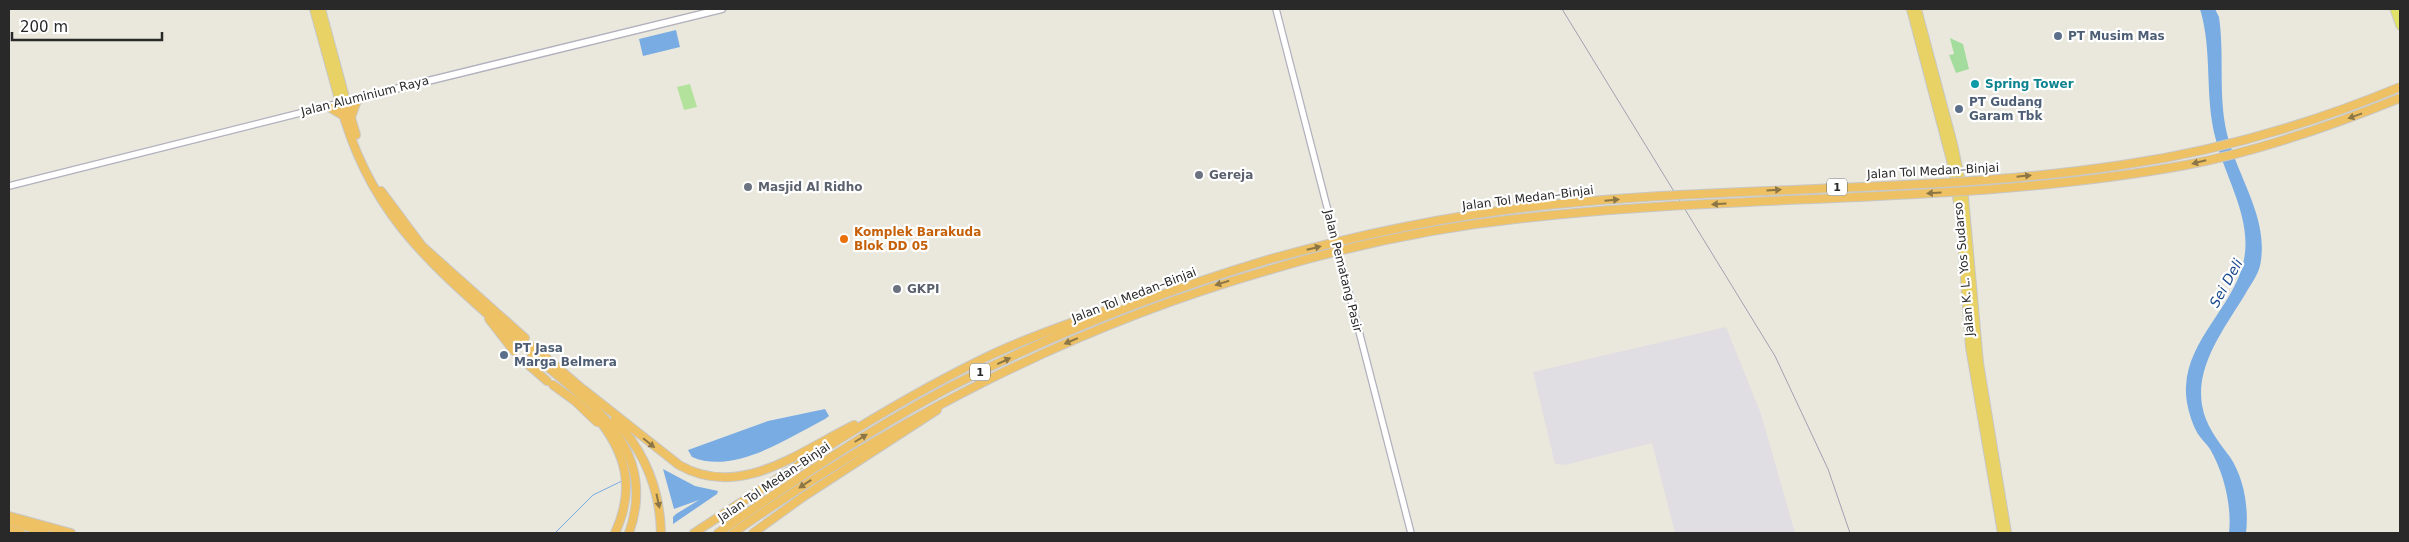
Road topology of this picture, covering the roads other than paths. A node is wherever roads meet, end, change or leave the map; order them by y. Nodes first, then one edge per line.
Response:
1 (314, 9) edge
2 (321, 9) edge
3 (722, 9) edge
4 (1276, 9) edge
5 (1911, 9) edge
6 (1918, 9) edge
7 (2394, 9) edge
8 (2400, 26) edge
9 (2400, 87) edge
10 (358, 98) junction
11 (2400, 98) edge
12 (343, 102) junction
13 (327, 106) junction
14 (347, 117) junction
15 (9, 186) edge
16 (1226, 272) junction
17 (476, 303) junction
18 (514, 351) dead end
19 (523, 360) dead end
20 (564, 382) junction
21 (974, 385) junction
22 (927, 389) junction
23 (584, 390) junction
24 (616, 445) junction
25 (9, 516) edge
26 (9, 520) edge
27 (31, 522) junction
28 (9, 529) edge
29 (20, 533) edge
30 (45, 533) edge
31 (71, 533) edge
32 (78, 533) edge
33 (615, 533) edge
34 (630, 533) edge
35 (661, 533) edge
36 (694, 533) edge
37 (718, 533) edge
38 (733, 533) edge
39 (753, 533) edge
40 (1411, 533) edge
41 (2002, 533) edge
42 (2007, 533) edge

1 - 12 highway
2 - 12 highway
3 - 10 main road, Jalan Aluminium Raya
4 - 40 street, Jalan Pematang Pasir
5 - 41 highway, Jalan K. L. Yos Sudarso
6 - 42 highway, Jalan K. L. Yos Sudarso
7 - 8 main road
16 -> 9 highway, Jalan Tol Medan–Binjai / 1, bridge
10 - 12 main road, Jalan Aluminium Raya
10 - 14 highway
11 -> 21 highway, Jalan Tol Medan–Binjai / 1, bridge
12 - 13 street, Jalan Aluminium Raya
12 - 14 highway
13 - 14 highway
13 - 15 street, Jalan Aluminium Raya
14 - 17 highway
14 - 17 highway
16 - 22 highway
37 -> 16 highway, Jalan Tol Medan–Binjai / 1
17 - 18 highway
19 - 24 highway
20 - 23 highway
20 - 24 highway
20 - 34 highway
21 -> 38 highway, Jalan Tol Medan–Binjai / 1
21 - 39 highway
23 -> 22 highway
22 - 36 highway
23 -> 35 highway
24 - 33 highway
25 - 27 highway
26 - 30 highway
27 - 31 highway
27 - 32 highway
28 - 29 highway

